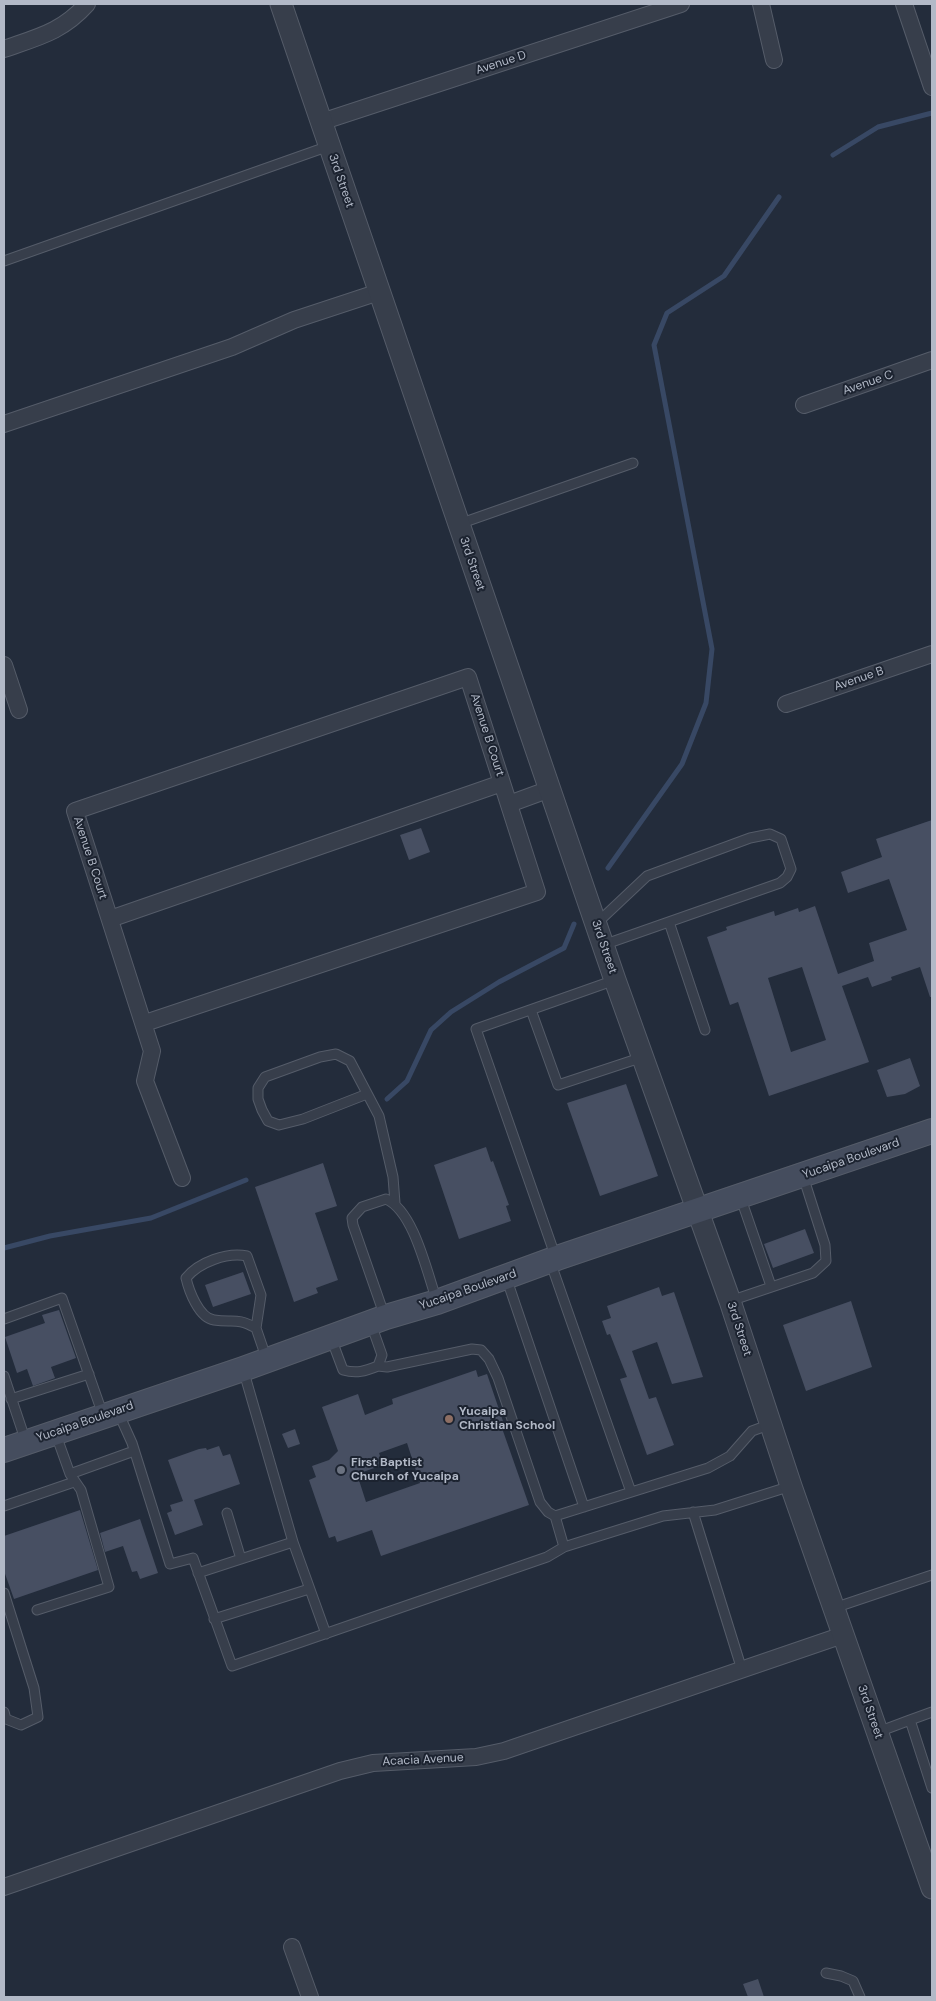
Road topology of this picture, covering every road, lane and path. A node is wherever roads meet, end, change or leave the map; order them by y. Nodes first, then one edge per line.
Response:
1 (87, 4) edge
2 (282, 4) edge
3 (681, 4) edge
4 (761, 4) edge
5 (904, 4) edge
6 (4, 49) edge
7 (774, 60) dead end
8 (932, 87) edge
9 (321, 122) junction
10 (329, 146) junction
11 (4, 262) edge
12 (379, 292) junction
13 (932, 360) edge
14 (804, 405) dead end
15 (4, 424) edge
16 (633, 463) dead end
17 (459, 524) junction
18 (932, 654) edge
19 (4, 665) edge
20 (786, 704) dead end
21 (19, 710) dead end
22 (502, 783) junction
23 (550, 789) junction
24 (509, 804) junction
25 (110, 918) junction
26 (669, 922) junction
27 (596, 924) junction
28 (603, 946) junction
29 (615, 980) junction
30 (531, 1010) junction
31 (145, 1023) junction
32 (705, 1030) dead end
33 (643, 1057) junction
34 (367, 1094) junction
35 (932, 1131) edge
36 (802, 1176) junction
37 (182, 1178) dead end
38 (740, 1196) junction
39 (395, 1203) junction
40 (697, 1212) junction
41 (553, 1259) junction
42 (506, 1277) junction
43 (771, 1286) junction
44 (730, 1301) junction
45 (437, 1302) junction
46 (4, 1319) edge
47 (378, 1320) junction
48 (256, 1328) junction
49 (331, 1338) junction
50 (267, 1360) junction
51 (378, 1366) junction
52 (243, 1369) junction
53 (89, 1374) junction
54 (4, 1376) edge
55 (12, 1399) junction
56 (111, 1413) junction
57 (771, 1424) junction
58 (55, 1432) junction
59 (15, 1446) edge
60 (134, 1451) junction
61 (72, 1478) junction
62 (791, 1486) junction
63 (631, 1492) junction
64 (4, 1506) edge
65 (584, 1507) junction
66 (693, 1512) junction
67 (227, 1513) dead end
68 (555, 1516) junction
69 (293, 1542) junction
70 (564, 1547) junction
71 (241, 1559) junction
72 (198, 1573) junction
73 (932, 1576) edge
74 (309, 1589) junction
75 (4, 1593) edge
76 (834, 1608) junction
77 (37, 1610) dead end
78 (214, 1620) junction
79 (326, 1634) junction
80 (843, 1635) junction
81 (742, 1670) junction
82 (4, 1712) edge
83 (932, 1712) edge
84 (910, 1720) junction
85 (877, 1732) junction
86 (932, 1788) edge
87 (4, 1888) edge
88 (932, 1888) edge
89 (292, 1947) dead end
90 (826, 1973) dead end
91 (310, 1997) edge
92 (860, 1997) edge

1 - 6 street
2 - 9 street, 3rd Street
3 - 9 street, Avenue D
4 - 7 street
5 - 8 street
9 - 10 street, 3rd Street
10 - 11 lane
10 - 12 street, 3rd Street
12 - 15 street
12 - 17 street, 3rd Street
13 - 14 street, Avenue C
16 - 17 lane
17 - 23 street, 3rd Street
18 - 20 street, Avenue B
19 - 21 street
22 - 24 street, Avenue B Court
22 - 25 street
22 - 25 street, Avenue B Court
23 - 24 street
23 - 27 street, 3rd Street
24 - 31 street, Avenue B Court
25 - 31 street, Avenue B Court
26 - 27 lane
26 - 28 lane
26 - 32 lane
27 - 28 street, 3rd Street
28 - 29 street, 3rd Street
29 - 30 lane
29 - 33 street, 3rd Street
30 - 33 lane
30 - 41 lane
31 - 37 street, Avenue B Court
33 - 40 street, 3rd Street
34 - 34 lane
34 - 39 lane
35 - 36 main road, Yucaipa Boulevard
36 - 38 main road, Yucaipa Boulevard
36 - 43 lane
38 - 40 main road, Yucaipa Boulevard
38 - 43 lane
39 - 45 lane
39 - 47 lane
40 - 41 main road, Yucaipa Boulevard
40 - 44 street, 3rd Street
41 - 42 main road, Yucaipa Boulevard
41 - 63 lane
42 - 45 main road, Yucaipa Boulevard
42 - 65 lane
43 - 44 lane
44 - 57 street, 3rd Street
45 - 47 main road, Yucaipa Boulevard
46 - 53 lane
47 - 49 main road, Yucaipa Boulevard
47 - 51 lane
48 - 48 lane
48 - 50 lane
49 - 50 main road, Yucaipa Boulevard
49 - 51 lane
50 - 52 main road, Yucaipa Boulevard
51 - 68 lane
52 - 56 main road, Yucaipa Boulevard
52 - 69 lane
53 - 55 lane
53 - 56 lane
54 - 55 lane
55 - 59 lane
56 - 58 main road, Yucaipa Boulevard
56 - 60 lane
57 - 62 street, 3rd Street
57 - 63 lane
58 - 59 main road, Yucaipa Boulevard
58 - 61 lane
60 - 61 lane
60 - 72 lane
61 - 64 lane
61 - 77 lane
62 - 66 lane
62 - 76 street, 3rd Street
63 - 65 lane
65 - 68 lane
66 - 70 lane
66 - 81 lane
67 - 71 lane
68 - 70 lane
69 - 71 lane
69 - 74 lane
70 - 79 lane
71 - 72 lane
72 - 78 lane
73 - 76 lane
74 - 78 lane
74 - 79 lane
75 - 82 lane
76 - 80 street, 3rd Street
78 - 79 lane
80 - 81 street, Acacia Avenue
80 - 85 street, 3rd Street
81 - 87 street, Acacia Avenue
83 - 84 lane
84 - 85 lane
84 - 86 lane
85 - 88 street, 3rd Street
89 - 91 street
90 - 92 lane

